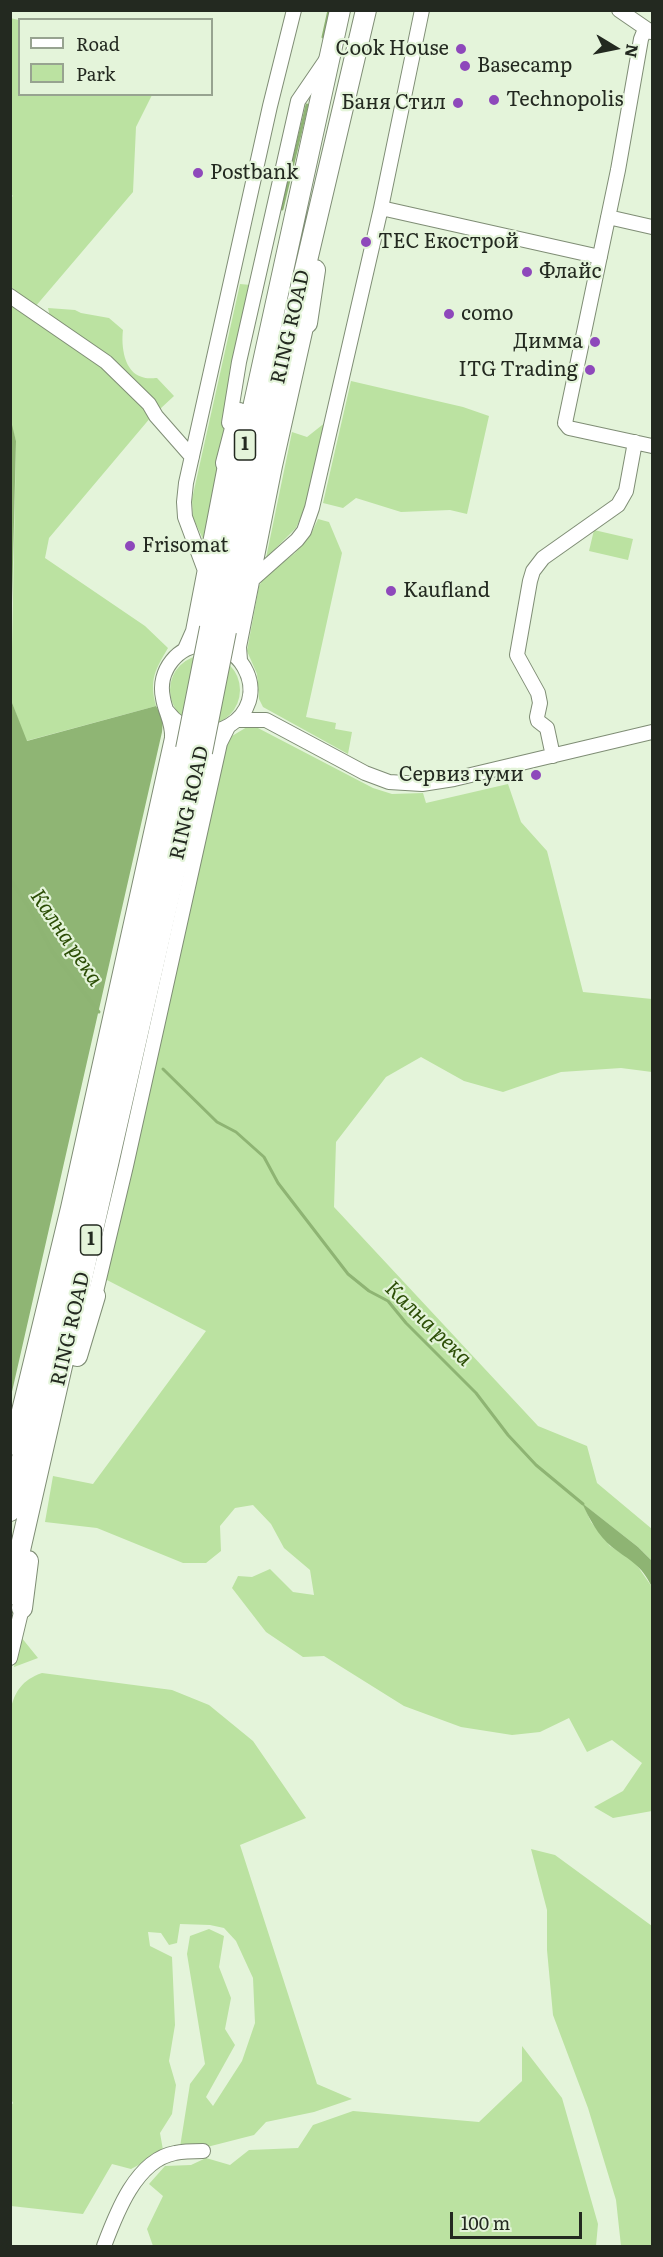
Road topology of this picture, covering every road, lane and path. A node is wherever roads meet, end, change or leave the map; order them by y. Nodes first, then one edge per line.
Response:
1 (294, 10) edge
2 (340, 10) edge
3 (366, 10) edge
4 (422, 10) edge
5 (619, 10) edge
6 (649, 31) edge
7 (331, 53) junction
8 (324, 189) junction
9 (381, 208) junction
10 (608, 217) junction
11 (652, 227) edge
12 (600, 257) junction
13 (285, 264) junction
14 (10, 296) edge
15 (307, 323) joint
16 (635, 442) junction
17 (652, 446) edge
18 (192, 457) junction
19 (226, 463) junction
20 (205, 572) junction
21 (253, 579) junction
22 (218, 629) junction
23 (185, 650) junction
24 (240, 660) junction
25 (249, 697) junction
26 (167, 711) junction
27 (266, 720) junction
28 (233, 724) junction
29 (652, 732) edge
30 (194, 750) junction
31 (553, 756) junction
32 (94, 1140) junction
33 (74, 1181) junction
34 (59, 1249) junction
35 (95, 1296) joint
36 (58, 1299) junction
37 (47, 1434) junction
38 (10, 1448) edge
39 (10, 1511) edge
40 (16, 1601) edge
41 (10, 1658) edge
42 (203, 2151) dead end
43 (104, 2247) edge

1 - 18 street
2 - 7 highway, RING ROAD / 1
3 - 8 highway, RING ROAD / 1
4 - 9 street
5 - 6 street
6 - 10 street
7 - 13 highway, RING ROAD / 1
7 - 19 street
8 - 15 highway
8 - 22 highway, RING ROAD / 1
9 - 12 street
9 - 21 street
10 - 11 street
10 - 12 street
12 - 16 street
13 - 19 highway
13 - 22 highway, RING ROAD / 1
14 - 18 street
15 - 21 street
16 - 17 street
16 - 31 street
18 - 20 street
19 - 20 street
20 - 23 street
21 - 24 street
22 - 30 highway, RING ROAD / 1, bridge
23 - 24 street
23 - 26 street
24 - 25 street
25 - 27 street
25 - 28 street
26 - 28 street
26 - 33 street, RING ROAD
27 - 28 street
27 - 31 street
28 - 35 street
29 - 31 street
30 - 32 highway, RING ROAD / 1
30 - 37 highway, RING ROAD / 1
32 - 33 highway
32 - 36 highway, RING ROAD / 1
33 - 34 street, RING ROAD
34 - 36 highway
34 - 38 street, RING ROAD
35 - 37 highway
36 - 39 highway, RING ROAD / 1
37 - 40 highway, RING ROAD / 1
40 - 41 street
42 - 43 street

